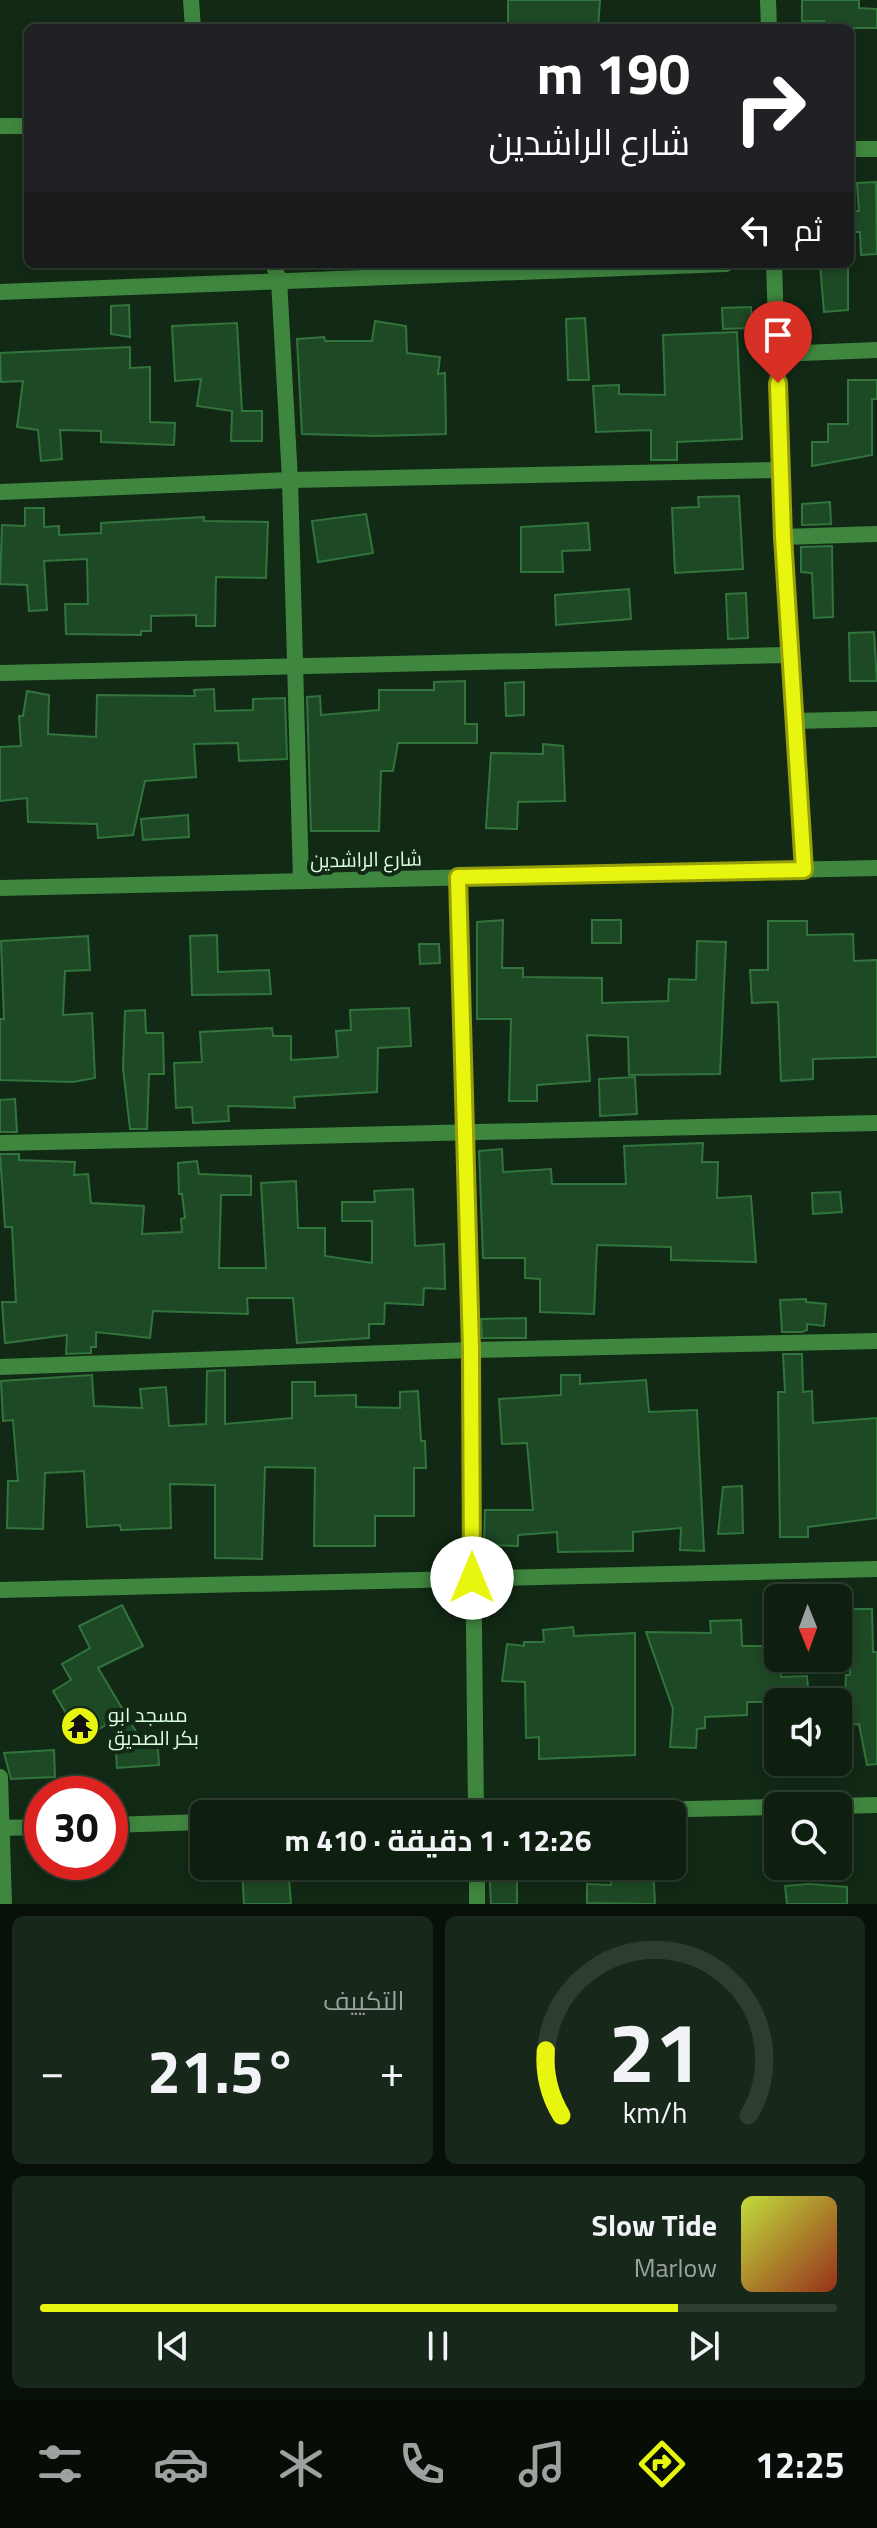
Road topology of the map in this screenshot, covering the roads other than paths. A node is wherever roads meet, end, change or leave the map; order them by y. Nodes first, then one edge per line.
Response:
1 (191, 0) edge
2 (768, 0) edge
3 (193, 24) edge
4 (769, 24) edge
5 (0, 126) edge
6 (24, 126) edge
7 (854, 149) edge
8 (877, 149) edge
9 (501, 268) edge
10 (774, 268) edge
11 (276, 272) edge
12 (0, 292) edge
13 (877, 350) edge
14 (777, 354) junction
15 (780, 470) junction
16 (290, 480) junction
17 (0, 492) edge
18 (877, 534) edge
19 (783, 537) junction
20 (789, 655) junction
21 (294, 665) junction
22 (0, 673) edge
23 (877, 719) edge
24 (795, 721) junction
25 (877, 868) edge
26 (804, 870) junction
27 (458, 877) junction
28 (301, 880) junction
29 (0, 888) edge
30 (877, 1123) edge
31 (465, 1131) junction
32 (0, 1143) edge
33 (877, 1341) edge
34 (471, 1350) junction
35 (0, 1367) edge
36 (877, 1569) edge
37 (472, 1578) junction
38 (0, 1590) edge
39 (0, 1777) edge
40 (474, 1800) edge
41 (877, 1805) edge
42 (852, 1806) edge
43 (764, 1807) edge
44 (686, 1809) edge
45 (190, 1822) edge
46 (128, 1824) edge
47 (24, 1827) edge
48 (1, 1828) edge
49 (477, 1880) edge
50 (4, 1904) edge
51 (477, 1904) edge

1 - 3 street
2 - 4 street
5 - 6 street
7 - 8 street
9 - 11 street
10 - 14 street
11 - 12 street
11 - 16 street
13 - 14 street
14 - 15 street
15 - 16 street
15 - 19 street
16 - 17 street
16 - 21 street
18 - 19 street
19 - 20 street
20 - 21 street
20 - 24 street
21 - 22 street
21 - 28 street
23 - 24 street
24 - 26 street
25 - 26 street, شارع الراشدين
26 - 27 street, شارع الراشدين
27 - 28 street, شارع الراشدين
27 - 31 street
28 - 29 street, شارع الراشدين
30 - 31 street
31 - 32 street
31 - 34 street
33 - 34 street
34 - 35 street
34 - 37 street
36 - 37 street
37 - 38 street
37 - 40 street
39 - 48 street
41 - 42 street
43 - 44 street
45 - 46 street
47 - 48 street
48 - 50 street
49 - 51 street

